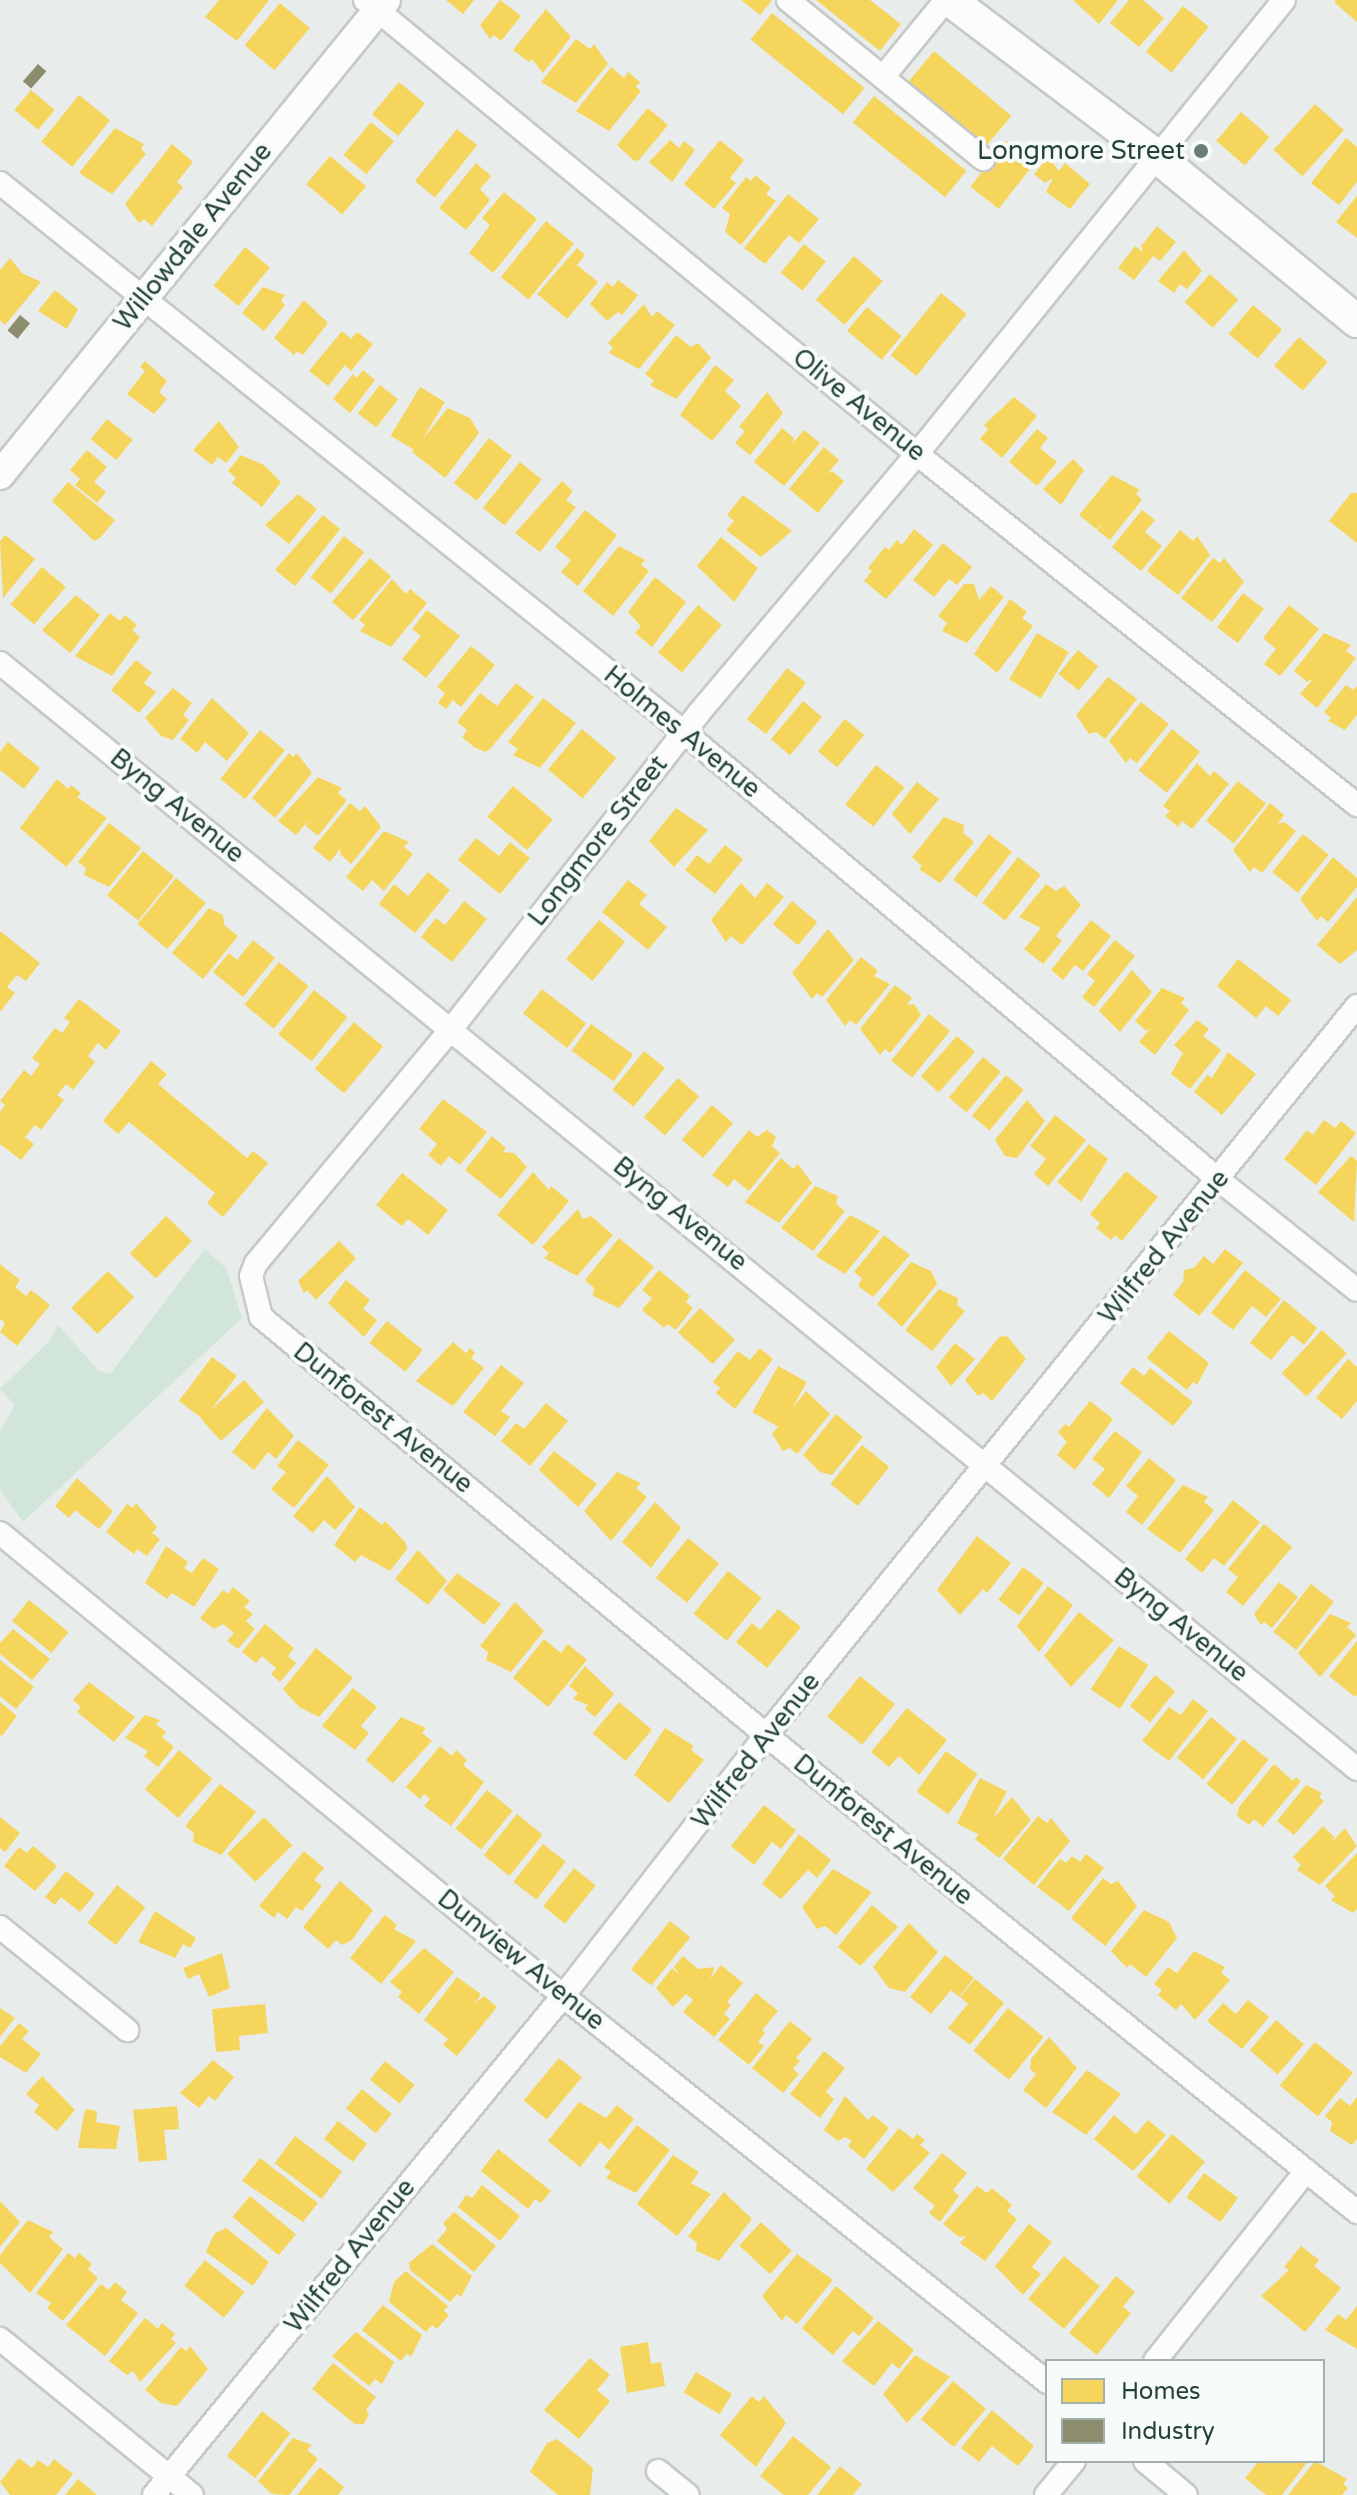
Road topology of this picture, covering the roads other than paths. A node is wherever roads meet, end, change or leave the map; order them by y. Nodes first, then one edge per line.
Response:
1 (788, 0) edge
2 (948, 0) edge
3 (1284, 0) edge
4 (376, 4) edge
5 (883, 77) junction
6 (1156, 156) junction
7 (983, 159) dead end
8 (0, 183) edge
9 (143, 300) junction
10 (1357, 321) edge
11 (917, 454) junction
12 (0, 475) edge
13 (0, 663) edge
14 (685, 733) junction
15 (1357, 805) edge
16 (1357, 1006) edge
17 (452, 1028) junction
18 (1219, 1180) junction
19 (251, 1276) joint
20 (1357, 1290) edge
21 (987, 1465) junction
22 (1, 1532) edge
23 (767, 1734) junction
24 (1357, 1769) edge
25 (0, 1927) edge
26 (563, 1996) junction
27 (127, 2030) dead end
28 (1306, 2171) junction
29 (1357, 2212) edge
30 (0, 2339) edge
31 (1157, 2359) edge
32 (1045, 2380) edge
33 (1072, 2463) edge
34 (1147, 2463) edge
35 (658, 2471) dead end
36 (170, 2476) junction
37 (154, 2495) edge
38 (192, 2495) edge
39 (688, 2495) edge
40 (1046, 2495) edge
41 (1186, 2495) edge

1 - 5 street
2 - 5 street
2 - 6 main road
3 - 6 street, Longmore Street
4 - 9 street, Willowdale Avenue
4 - 11 street, Olive Avenue
5 - 7 street
6 - 10 main road
6 - 11 street, Longmore Street
8 - 9 street, Holmes Avenue
9 - 12 street, Willowdale Avenue
9 - 14 street, Holmes Avenue
11 - 14 street, Longmore Street
11 - 15 street, Olive Avenue
13 - 17 street, Byng Avenue
14 - 17 street, Longmore Street
14 - 18 street, Holmes Avenue
16 - 18 street, Wilfred Avenue
17 - 19 street, Longmore Street
17 - 21 street, Byng Avenue
18 - 20 street, Holmes Avenue
18 - 21 street, Wilfred Avenue
19 - 23 street, Dunforest Avenue
21 - 23 street, Wilfred Avenue
21 - 24 street, Byng Avenue
22 - 26 street, Dunview Avenue
23 - 26 street, Wilfred Avenue
23 - 28 street, Dunforest Avenue
25 - 27 street
26 - 32 street, Dunview Avenue
26 - 36 street, Wilfred Avenue
28 - 29 street, Dunforest Avenue
28 - 31 street
30 - 36 street
33 - 40 street
34 - 41 street
35 - 39 street
36 - 37 street, Wilfred Avenue
36 - 38 street

